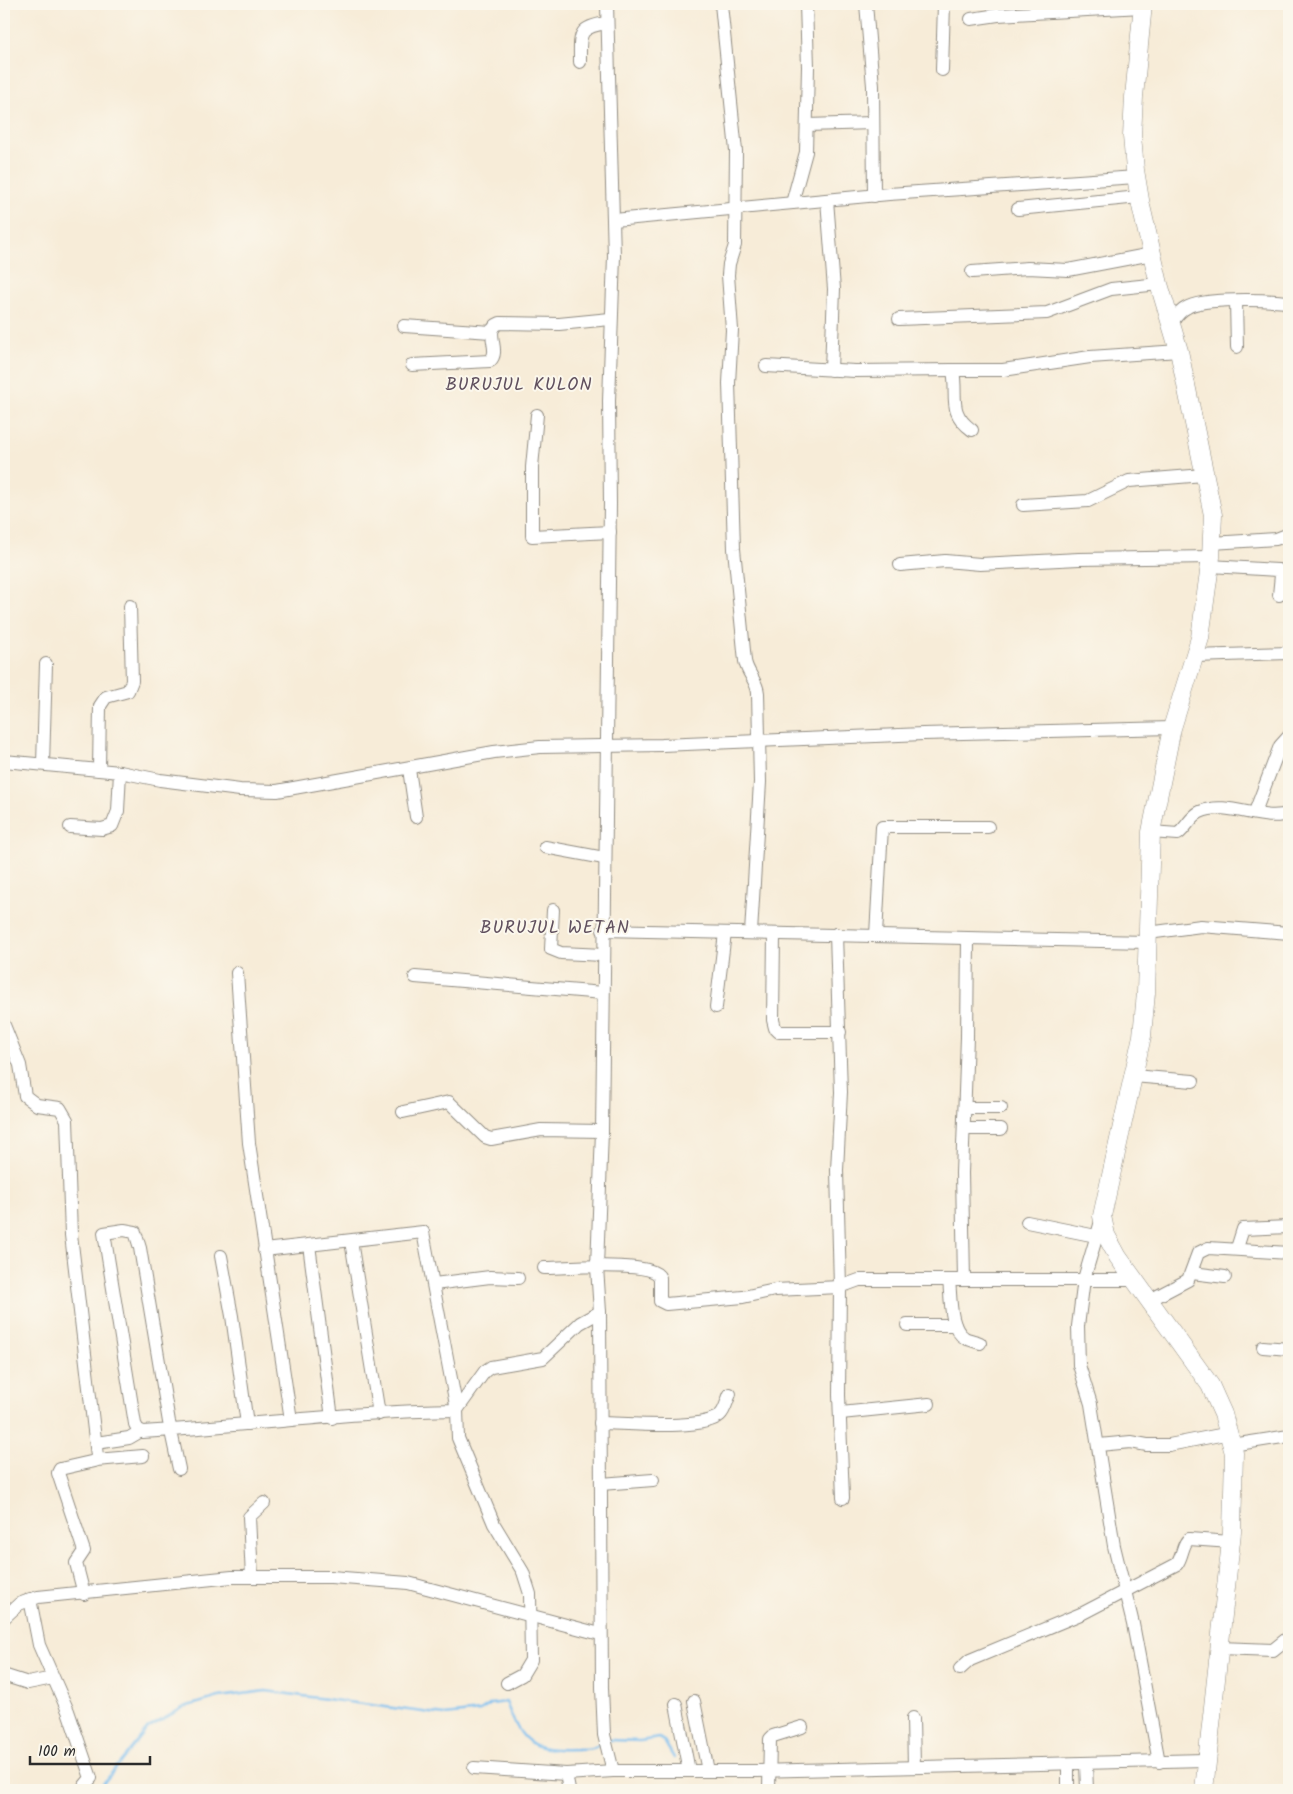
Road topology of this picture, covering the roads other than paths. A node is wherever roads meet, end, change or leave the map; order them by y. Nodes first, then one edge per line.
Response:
1 (606, 4) edge
2 (721, 4) edge
3 (806, 4) edge
4 (866, 4) edge
5 (944, 4) edge
6 (1142, 6) edge
7 (971, 19) dead end
8 (607, 23) junction
9 (580, 62) dead end
10 (942, 70) dead end
11 (874, 123) junction
12 (807, 125) junction
13 (1136, 177) junction
14 (874, 196) junction
15 (1139, 197) junction
16 (827, 200) junction
17 (792, 203) junction
18 (736, 208) junction
19 (1018, 209) dead end
20 (614, 220) junction
21 (1152, 254) junction
22 (972, 272) dead end
23 (1159, 284) junction
24 (1236, 301) junction
25 (1289, 307) edge
26 (610, 319) junction
27 (899, 319) dead end
28 (1172, 322) junction
29 (404, 326) dead end
30 (491, 332) junction
31 (1237, 347) dead end
32 (1179, 351) junction
33 (412, 365) dead end
34 (766, 366) dead end
35 (831, 370) junction
36 (953, 370) junction
37 (537, 415) dead end
38 (972, 430) dead end
39 (1204, 475) junction
40 (1023, 505) dead end
41 (610, 532) junction
42 (1289, 534) edge
43 (1211, 556) junction
44 (900, 565) dead end
45 (1279, 595) dead end
46 (130, 606) dead end
47 (1289, 653) edge
48 (1195, 656) junction
49 (46, 664) dead end
50 (1172, 728) junction
51 (1289, 736) edge
52 (759, 741) junction
53 (606, 747) junction
54 (4, 761) edge
55 (43, 764) junction
56 (409, 769) junction
57 (99, 770) junction
58 (120, 772) junction
59 (1255, 812) junction
60 (1289, 813) edge
61 (416, 816) dead end
62 (70, 827) dead end
63 (988, 827) dead end
64 (1151, 832) junction
65 (546, 847) dead end
66 (604, 858) junction
67 (554, 910) dead end
68 (603, 930) junction
69 (725, 933) junction
70 (751, 933) junction
71 (774, 934) junction
72 (836, 934) junction
73 (1289, 934) edge
74 (876, 935) junction
75 (1148, 938) junction
76 (968, 939) junction
77 (603, 955) junction
78 (237, 973) dead end
79 (415, 977) dead end
80 (603, 993) junction
81 (716, 1007) dead end
82 (4, 1025) edge
83 (840, 1032) junction
84 (1134, 1076) junction
85 (1193, 1081) dead end
86 (966, 1108) junction
87 (1000, 1108) dead end
88 (403, 1112) dead end
89 (965, 1129) junction
90 (1001, 1129) dead end
91 (602, 1131) junction
92 (1102, 1216) junction
93 (1026, 1222) dead end
94 (1289, 1227) edge
95 (1096, 1236) junction
96 (351, 1241) junction
97 (309, 1244) junction
98 (1236, 1248) junction
99 (264, 1250) junction
100 (1289, 1253) edge
101 (221, 1256) dead end
102 (597, 1267) junction
103 (544, 1268) dead end
104 (1192, 1273) junction
105 (1225, 1276) dead end
106 (518, 1278) dead end
107 (1084, 1278) junction
108 (949, 1280) junction
109 (964, 1280) junction
110 (1134, 1280) junction
111 (434, 1284) junction
112 (840, 1287) junction
113 (1150, 1300) junction
114 (600, 1312) junction
115 (907, 1325) dead end
116 (955, 1325) junction
117 (980, 1343) dead end
118 (1262, 1347) dead end
119 (1289, 1349) edge
120 (730, 1394) dead end
121 (929, 1404) dead end
122 (457, 1410) junction
123 (841, 1412) junction
124 (379, 1414) junction
125 (332, 1418) junction
126 (291, 1420) junction
127 (600, 1423) junction
128 (247, 1424) junction
129 (171, 1430) junction
130 (141, 1431) junction
131 (1289, 1436) edge
132 (1231, 1439) junction
133 (96, 1443) junction
134 (1099, 1445) junction
135 (143, 1456) dead end
136 (96, 1460) junction
137 (179, 1468) dead end
138 (653, 1480) dead end
139 (600, 1484) junction
140 (843, 1498) dead end
141 (264, 1503) dead end
142 (1231, 1542) junction
143 (252, 1577) junction
144 (1125, 1590) junction
145 (84, 1594) junction
146 (30, 1599) junction
147 (532, 1617) junction
148 (4, 1618) edge
149 (600, 1634) junction
150 (1289, 1637) edge
151 (1218, 1648) junction
152 (960, 1669) dead end
153 (6, 1676) dead end
154 (53, 1678) junction
155 (507, 1683) dead end
156 (694, 1701) dead end
157 (676, 1704) dead end
158 (913, 1718) dead end
159 (802, 1727) dead end
160 (1205, 1760) junction
161 (1159, 1762) junction
162 (1086, 1763) junction
163 (1068, 1764) junction
164 (914, 1767) junction
165 (474, 1768) dead end
166 (769, 1770) junction
167 (613, 1771) junction
168 (689, 1771) junction
169 (708, 1771) junction
170 (566, 1774) junction
171 (93, 1783) edge
172 (81, 1790) edge
173 (569, 1790) edge
174 (769, 1790) edge
175 (1068, 1790) edge
176 (1087, 1790) edge
177 (1204, 1790) edge

1 - 8 street
2 - 18 street
3 - 12 street
4 - 11 street
5 - 10 street
6 - 7 street
6 - 13 highway
8 - 9 street
8 - 20 street
11 - 12 street
11 - 14 street
12 - 17 street
13 - 14 street
13 - 15 highway
14 - 16 street
15 - 19 street
15 - 21 highway
16 - 17 street
16 - 35 street
17 - 18 street
18 - 20 street
18 - 52 street
20 - 26 street
21 - 22 street
21 - 23 highway
23 - 27 street
23 - 28 highway
24 - 25 street
24 - 28 street
24 - 31 street
26 - 30 street
26 - 41 street
28 - 32 highway
29 - 30 street
30 - 33 street
32 - 36 street
32 - 39 highway
34 - 35 street
35 - 36 street
36 - 38 street
37 - 41 street
39 - 40 street
39 - 43 highway
41 - 53 street
42 - 43 street
43 - 44 street
43 - 45 street
43 - 48 highway
46 - 57 street
47 - 48 street
48 - 50 highway
49 - 55 street
50 - 52 street
50 - 64 highway
51 - 59 street
52 - 53 street
52 - 70 street
53 - 56 street
53 - 66 street
54 - 55 street
55 - 57 street
56 - 58 street
56 - 61 street
57 - 58 street
58 - 62 street
59 - 60 street
59 - 64 street
63 - 74 street
64 - 75 highway
65 - 66 street
66 - 68 street
67 - 77 street
68 - 69 street
68 - 77 street
69 - 70 street
69 - 81 street
70 - 71 street
71 - 72 street
71 - 83 street
72 - 74 street
72 - 83 street
73 - 75 street
74 - 76 street
75 - 76 street
75 - 84 highway
76 - 86 street
77 - 80 street
78 - 99 street
79 - 80 street
80 - 91 street
82 - 133 street
83 - 112 street
84 - 85 street
84 - 92 highway
86 - 87 street
86 - 89 street
88 - 91 street
89 - 90 street
89 - 109 street
91 - 102 street
92 - 95 street
92 - 110 highway
93 - 95 street
94 - 98 street
95 - 107 street
96 - 97 street
96 - 111 street
96 - 124 street
97 - 99 street
97 - 125 street
98 - 100 street
98 - 104 street
99 - 126 street
101 - 128 street
102 - 103 street
102 - 112 street
102 - 114 street
104 - 105 street
104 - 113 street
106 - 111 street
107 - 109 street
107 - 110 street
107 - 134 street
108 - 109 street
108 - 112 street
108 - 116 street
110 - 113 highway
111 - 122 street
112 - 123 street
113 - 132 highway
114 - 122 street
114 - 127 street
115 - 116 street
116 - 117 street
118 - 119 street
120 - 127 street
121 - 123 street
122 - 124 street
122 - 147 street
123 - 140 street
124 - 125 street
125 - 126 street
126 - 128 street
127 - 139 street
128 - 129 street
129 - 130 street
129 - 130 street
129 - 137 street
130 - 133 street
131 - 132 street
132 - 134 street
132 - 142 highway
133 - 136 street
134 - 144 street
135 - 136 street
136 - 145 street
138 - 139 street
139 - 149 street
141 - 143 street
142 - 144 street
142 - 151 highway
143 - 145 street
143 - 147 street
144 - 152 street
144 - 161 street
145 - 146 street
146 - 148 street
146 - 154 street
147 - 149 street
147 - 155 street
149 - 167 street
150 - 151 street
151 - 160 highway
153 - 154 street
154 - 171 street
156 - 169 street
157 - 168 street
158 - 164 street
159 - 166 street
160 - 161 street
160 - 177 highway
161 - 162 street
162 - 163 street
162 - 176 street
163 - 164 street
163 - 175 street
164 - 166 street
165 - 170 street
166 - 169 street
166 - 174 street
167 - 168 street
167 - 170 street
168 - 169 street
170 - 173 street
171 - 172 street

